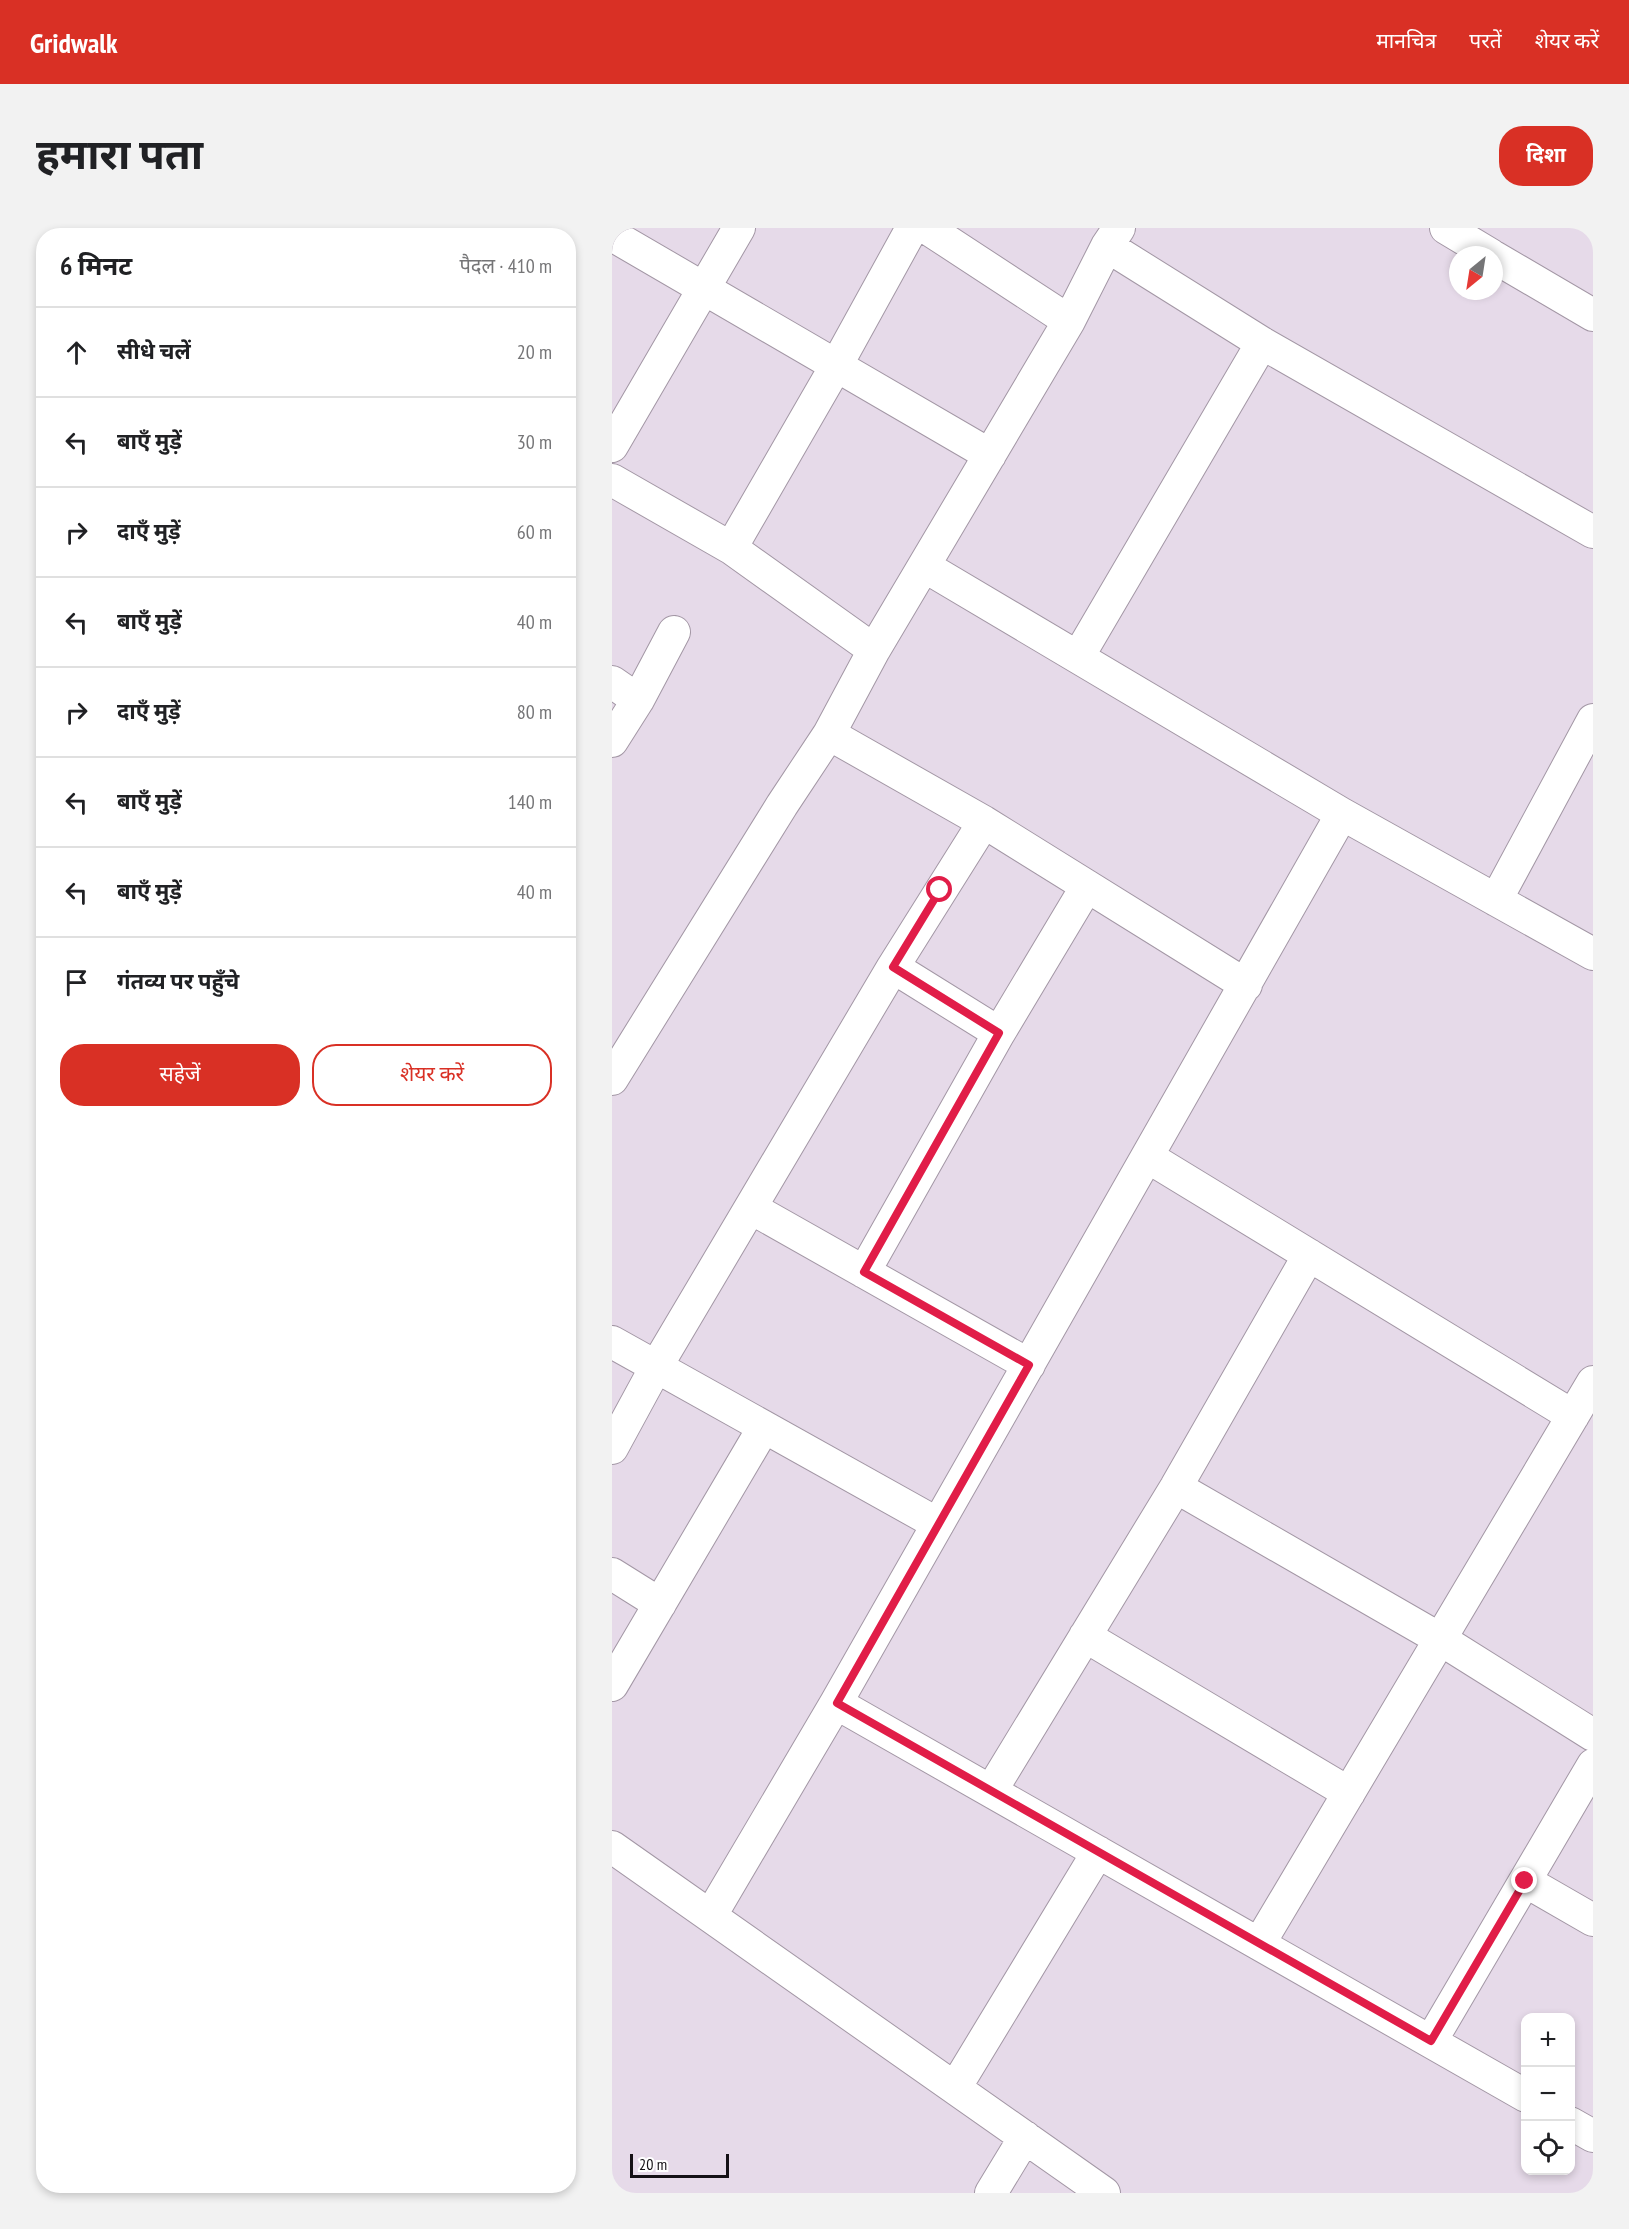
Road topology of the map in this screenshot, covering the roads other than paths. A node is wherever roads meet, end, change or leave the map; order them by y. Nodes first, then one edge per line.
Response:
1 (739, 228) edge
2 (912, 228) edge
3 (927, 228) edge
4 (1446, 228) edge
5 (612, 235) edge
6 (1113, 237) edge
7 (1476, 246) edge
8 (1503, 262) edge
9 (704, 290) junction
10 (1593, 315) edge
11 (1069, 321) junction
12 (1262, 343) junction
13 (836, 366) junction
14 (612, 446) edge
15 (990, 455) junction
16 (612, 480) edge
17 (1593, 532) edge
18 (731, 548) junction
19 (924, 566) junction
20 (674, 632) dead end
21 (874, 650) junction
22 (1078, 657) junction
23 (612, 682) edge
24 (638, 700) junction
25 (1593, 720) edge
26 (829, 734) junction
27 (612, 741) edge
28 (1342, 814) junction
29 (984, 822) junction
30 (1087, 886) junction
31 (1496, 900) junction
32 (1593, 954) edge
33 (893, 967) junction
34 (1246, 985) junction
35 (999, 1033) junction
36 (612, 1079) edge
37 (1148, 1157) junction
38 (751, 1208) junction
39 (1309, 1255) junction
40 (864, 1272) junction
41 (612, 1342) edge
42 (1029, 1365) junction
43 (656, 1367) junction
44 (1593, 1382) edge
45 (1573, 1416) junction
46 (764, 1427) junction
47 (612, 1448) edge
48 (1176, 1487) junction
49 (938, 1524) junction
50 (612, 1574) edge
51 (660, 1604) junction
52 (1085, 1636) junction
53 (1440, 1640) junction
54 (612, 1685) edge
55 (837, 1703) junction
56 (1593, 1735) edge
57 (1593, 1766) edge
58 (991, 1791) junction
59 (1348, 1794) junction
60 (612, 1847) edge
61 (1098, 1852) junction
62 (1525, 1881) junction
63 (711, 1915) junction
64 (1593, 1920) edge
65 (1259, 1944) junction
66 (1431, 2041) junction
67 (956, 2088) junction
68 (1521, 2093) edge
69 (1575, 2126) edge
70 (1593, 2136) edge
71 (1025, 2137) junction
72 (991, 2193) edge
73 (1104, 2193) edge

1 - 9 street
2 - 13 street
3 - 11 street
4 - 7 street
5 - 9 street
6 - 11 street
6 - 12 street
8 - 10 street
9 - 13 street
9 - 14 street
11 - 15 street
12 - 17 street
12 - 22 street
13 - 15 street
13 - 18 street
15 - 19 street
16 - 18 street
18 - 21 street
19 - 21 street
19 - 22 street
20 - 24 street
21 - 26 street
22 - 28 street
23 - 24 street
24 - 27 street
25 - 31 street
26 - 29 street
26 - 36 street
28 - 31 street
28 - 34 street
29 - 30 street
29 - 33 street
30 - 34 street
30 - 35 street
31 - 32 street
33 - 35 street
33 - 38 street
34 - 37 street
35 - 40 street
37 - 39 street
37 - 42 street
38 - 40 street
38 - 43 street
39 - 45 street
39 - 48 street
40 - 42 street
41 - 43 street
42 - 49 street
43 - 46 street
43 - 47 street
44 - 45 street
45 - 53 street
46 - 49 street
46 - 51 street
48 - 52 street
48 - 53 street
49 - 55 street
50 - 51 street
51 - 54 street
52 - 58 street
52 - 59 street
53 - 56 street
53 - 59 street
55 - 58 street
55 - 63 street
57 - 62 street
58 - 61 street
59 - 65 street
60 - 63 street
61 - 65 street
61 - 67 street
62 - 64 street
62 - 66 street
63 - 67 street
65 - 66 street
66 - 68 street
67 - 71 street
69 - 70 street
71 - 72 street
71 - 73 street

